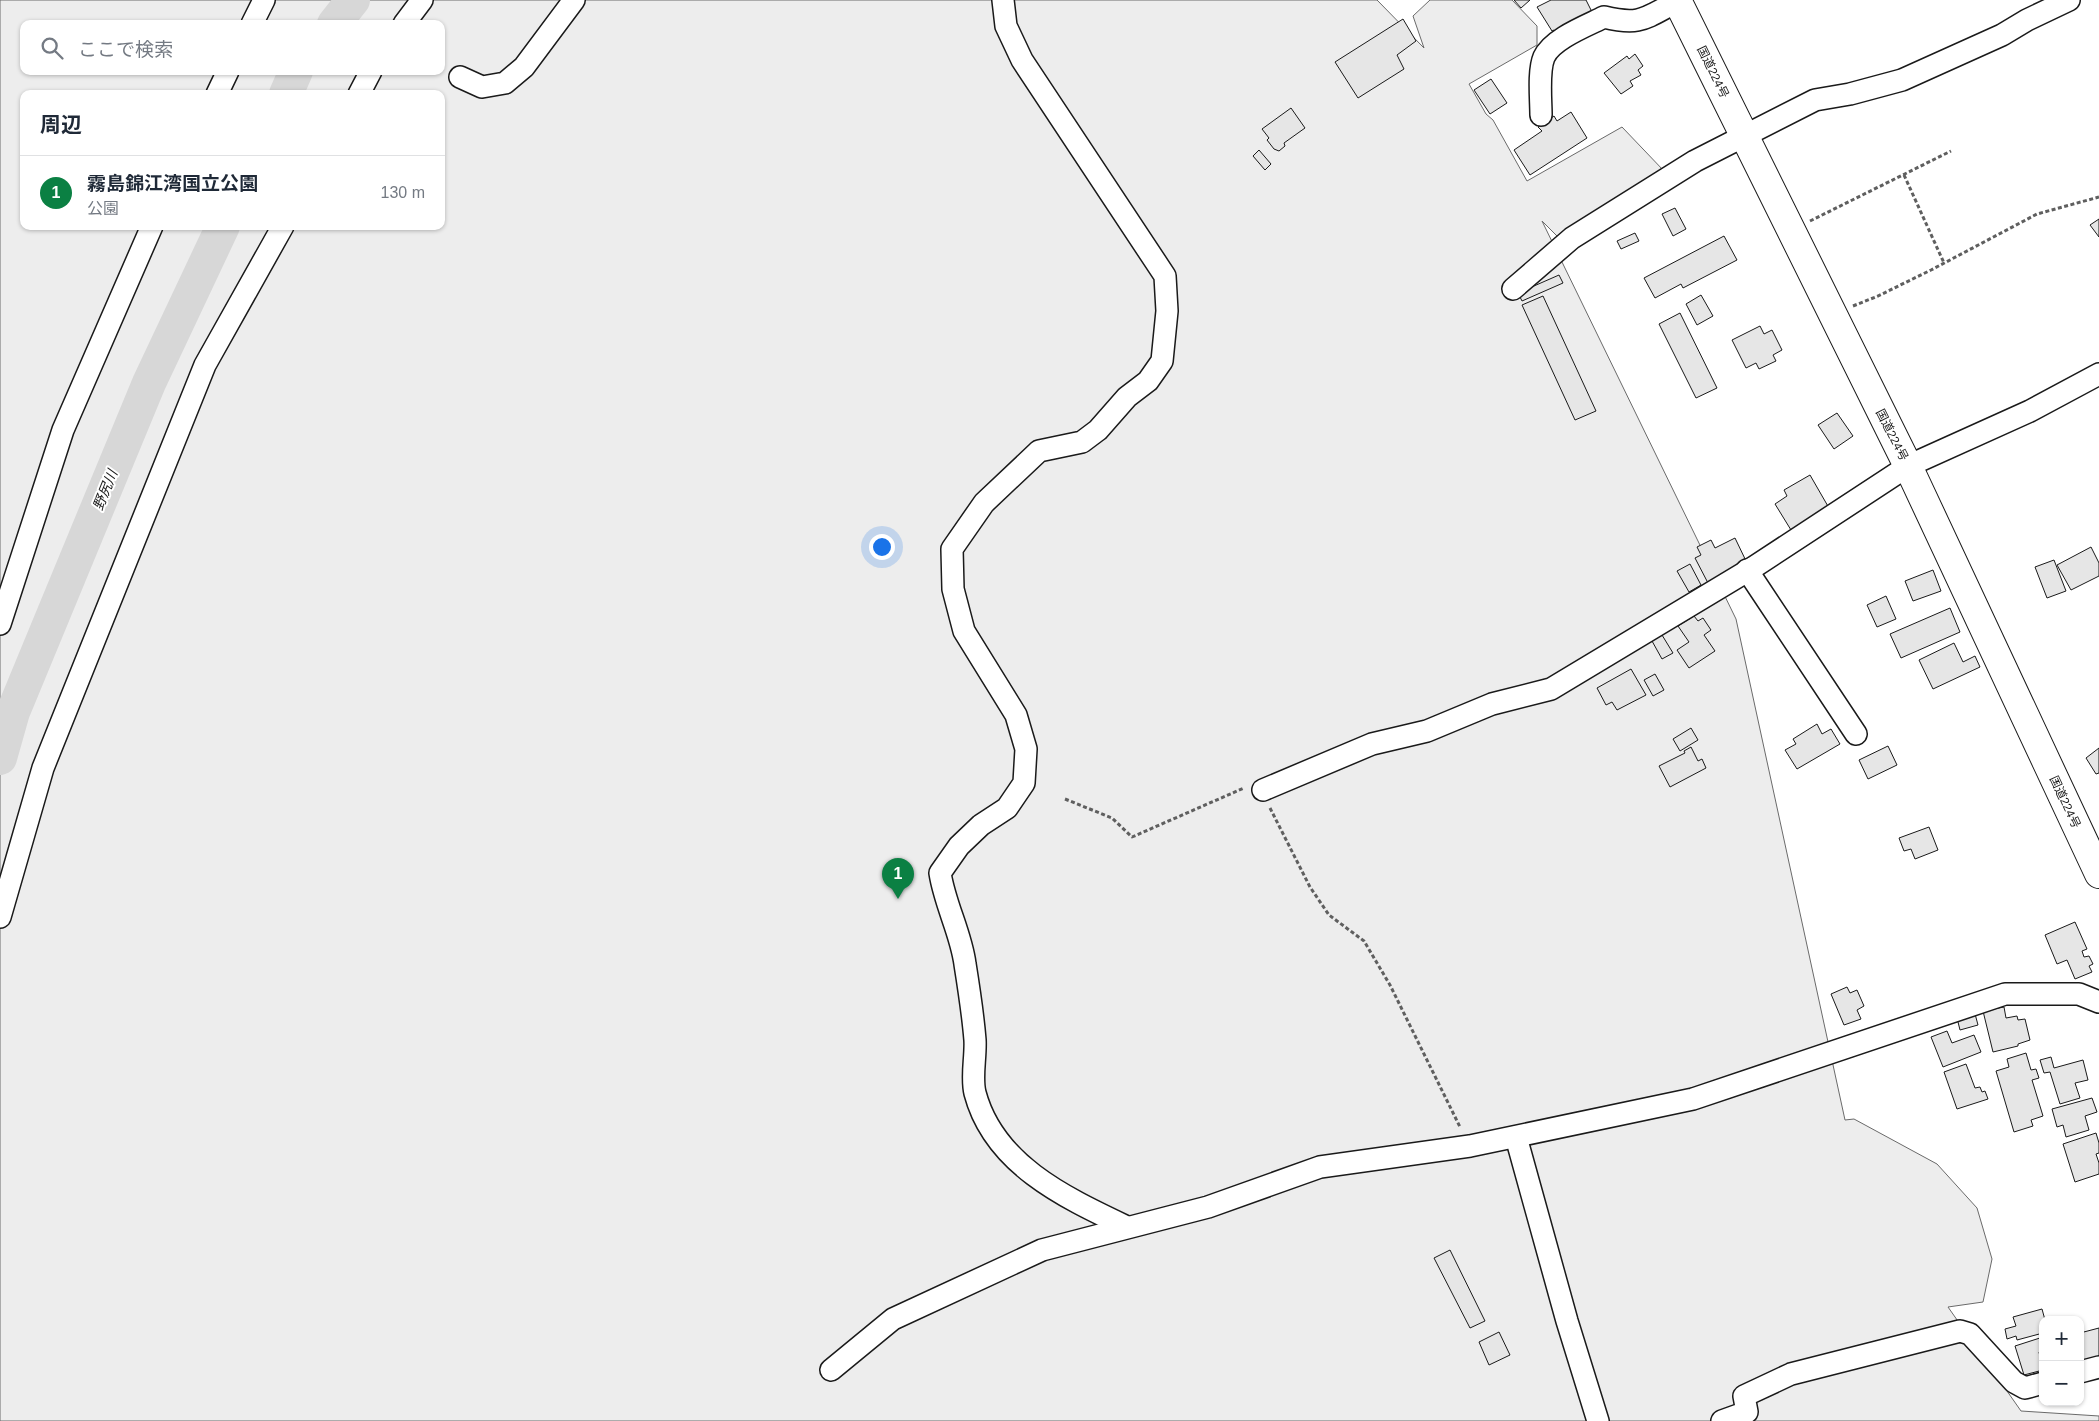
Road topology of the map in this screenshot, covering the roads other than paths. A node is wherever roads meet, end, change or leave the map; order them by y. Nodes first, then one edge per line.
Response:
1 (264, 0) edge
2 (422, 0) edge
3 (574, 0) edge
4 (1003, 0) edge
5 (2069, 0) edge
6 (1677, 1) edge
7 (254, 20) edge
8 (407, 20) edge
9 (226, 75) edge
10 (369, 75) edge
11 (460, 77) dead end
12 (219, 90) edge
13 (360, 90) edge
14 (1541, 115) dead end
15 (1745, 137) junction
16 (150, 230) edge
17 (281, 230) edge
18 (1514, 289) dead end
19 (2099, 374) edge
20 (1908, 466) junction
21 (1747, 570) junction
22 (0, 624) edge
23 (1856, 734) dead end
24 (1264, 790) road end
25 (2099, 874) edge
26 (0, 917) edge
27 (2099, 1002) edge
28 (1516, 1137) junction
29 (1126, 1227) junction
30 (2099, 1367) edge
31 (831, 1370) dead end
32 (2084, 1371) edge
33 (2039, 1384) edge
34 (1598, 1421) edge
35 (1722, 1421) edge

1 - 7 lane
2 - 8 lane
3 - 11 lane
4 - 29 lane
5 - 15 lane
6 - 14 lane
6 - 15 highway, 国道224号
9 - 12 lane
10 - 13 lane
15 - 18 lane
15 - 20 highway, 国道224号
16 - 22 lane
17 - 26 lane
19 - 20 lane
20 - 21 lane
20 - 25 highway, 国道224号
21 - 23 lane
21 - 24 lane
27 - 28 lane
28 - 29 lane
28 - 34 lane
29 - 31 lane
30 - 32 lane
33 - 35 lane

